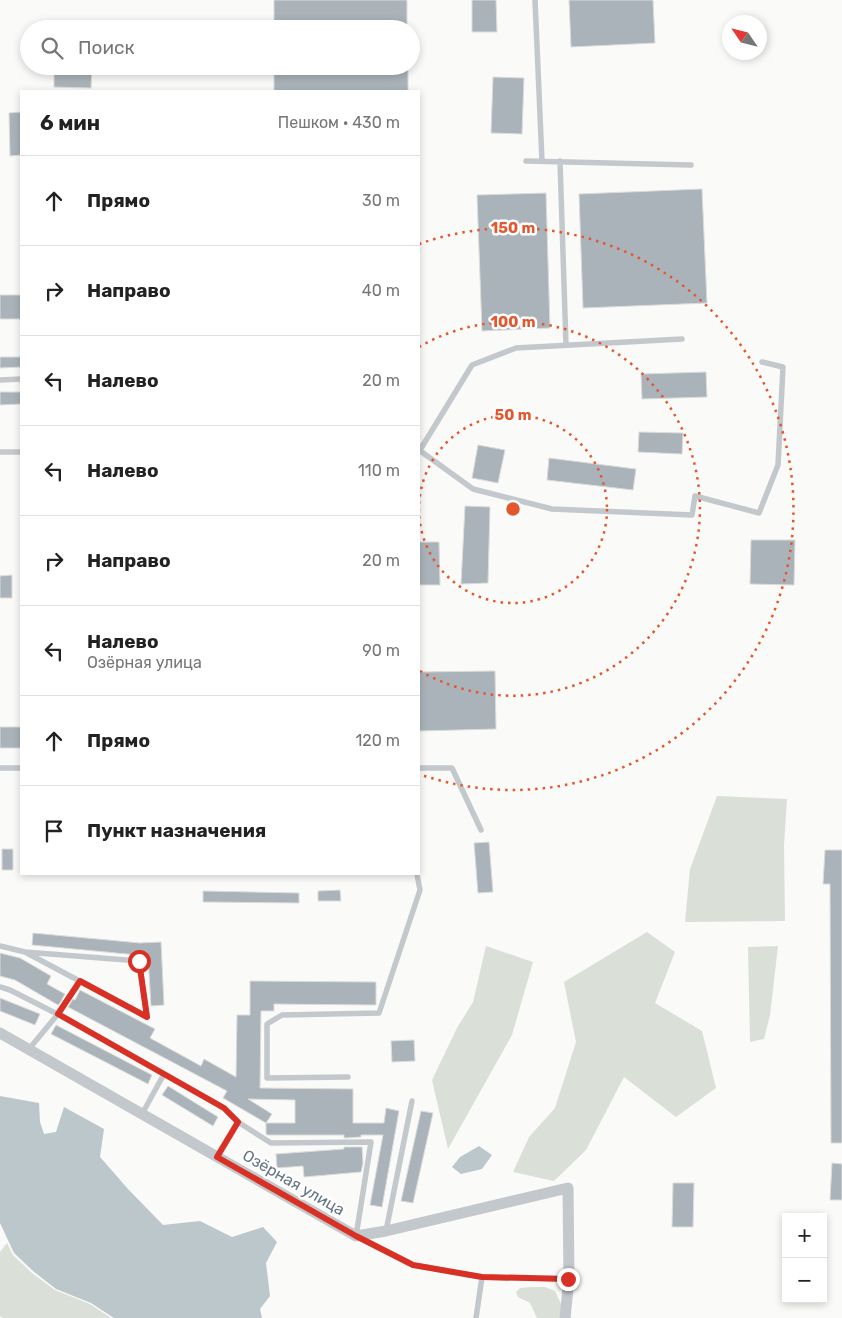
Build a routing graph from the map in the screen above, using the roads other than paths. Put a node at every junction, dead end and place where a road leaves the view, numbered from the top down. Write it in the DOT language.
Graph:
graph roads {
  1 [pos="535,0"];
  2 [pos="526,161"];
  3 [pos="542,161"];
  4 [pos="560,161"];
  5 [pos="691,165"];
  6 [pos="682,339"];
  7 [pos="566,345"];
  8 [pos="762,362"];
  9 [pos="0,380"];
  10 [pos="20,380"];
  11 [pos="420,448"];
  12 [pos="420,451"];
  13 [pos="0,452"];
  14 [pos="20,452"];
  15 [pos="0,768"];
  16 [pos="20,768"];
  17 [pos="420,768"];
  18 [pos="481,830"];
  19 [pos="417,875"];
  20 [pos="0,946"];
  21 [pos="25,952"];
  22 [pos="80,981"];
  23 [pos="0,988"];
  24 [pos="58,1014"];
  25 [pos="0,1033"];
  26 [pos="29,1049"];
  27 [pos="164,1074"];
  28 [pos="348,1076"];
  29 [pos="412,1100"];
  30 [pos="142,1114"];
  31 [pos="238,1122"];
  32 [pos="217,1157"];
  33 [pos="386,1231"];
  34 [pos="356,1236"];
  35 [pos="482,1277"];
  36 [pos="568,1279"];
  37 [pos="476,1318"];
  38 [pos="565,1318"];
  1 -- 3 [label="lane"];
  2 -- 3 [label="lane"];
  3 -- 4 [label="lane"];
  4 -- 5 [label="lane"];
  4 -- 7 [label="lane"];
  6 -- 7 [label="lane"];
  7 -- 11 [label="lane"];
  8 -- 12 [label="lane"];
  9 -- 10 [label="lane"];
  13 -- 14 [label="lane"];
  15 -- 16 [label="lane"];
  17 -- 18 [label="lane"];
  19 -- 28 [label="lane"];
  20 -- 21 [label="lane"];
  21 -- 22 [label="lane"];
  21 -- 22 [label="lane"];
  22 -- 24 [label="lane"];
  23 -- 24 [label="lane"];
  24 -- 26 [label="lane"];
  24 -- 27 [label="lane"];
  25 -- 26 [label="street, Озёрная улица"];
  26 -- 30 [label="street, Озёрная улица"];
  27 -- 30 [label="lane"];
  27 -- 31 [label="lane"];
  29 -- 33 [label="lane"];
  30 -- 32 [label="street, Озёрная улица"];
  31 -- 32 [label="lane"];
  31 -- 34 [label="lane"];
  32 -- 34 [label="street, Озёрная улица"];
  33 -- 34 [label="street, Озёрная улица"];
  33 -- 36 [label="street, Озёрная улица"];
  34 -- 35 [label="lane"];
  35 -- 36 [label="lane"];
  35 -- 37 [label="lane"];
  36 -- 38 [label="street"];
}
